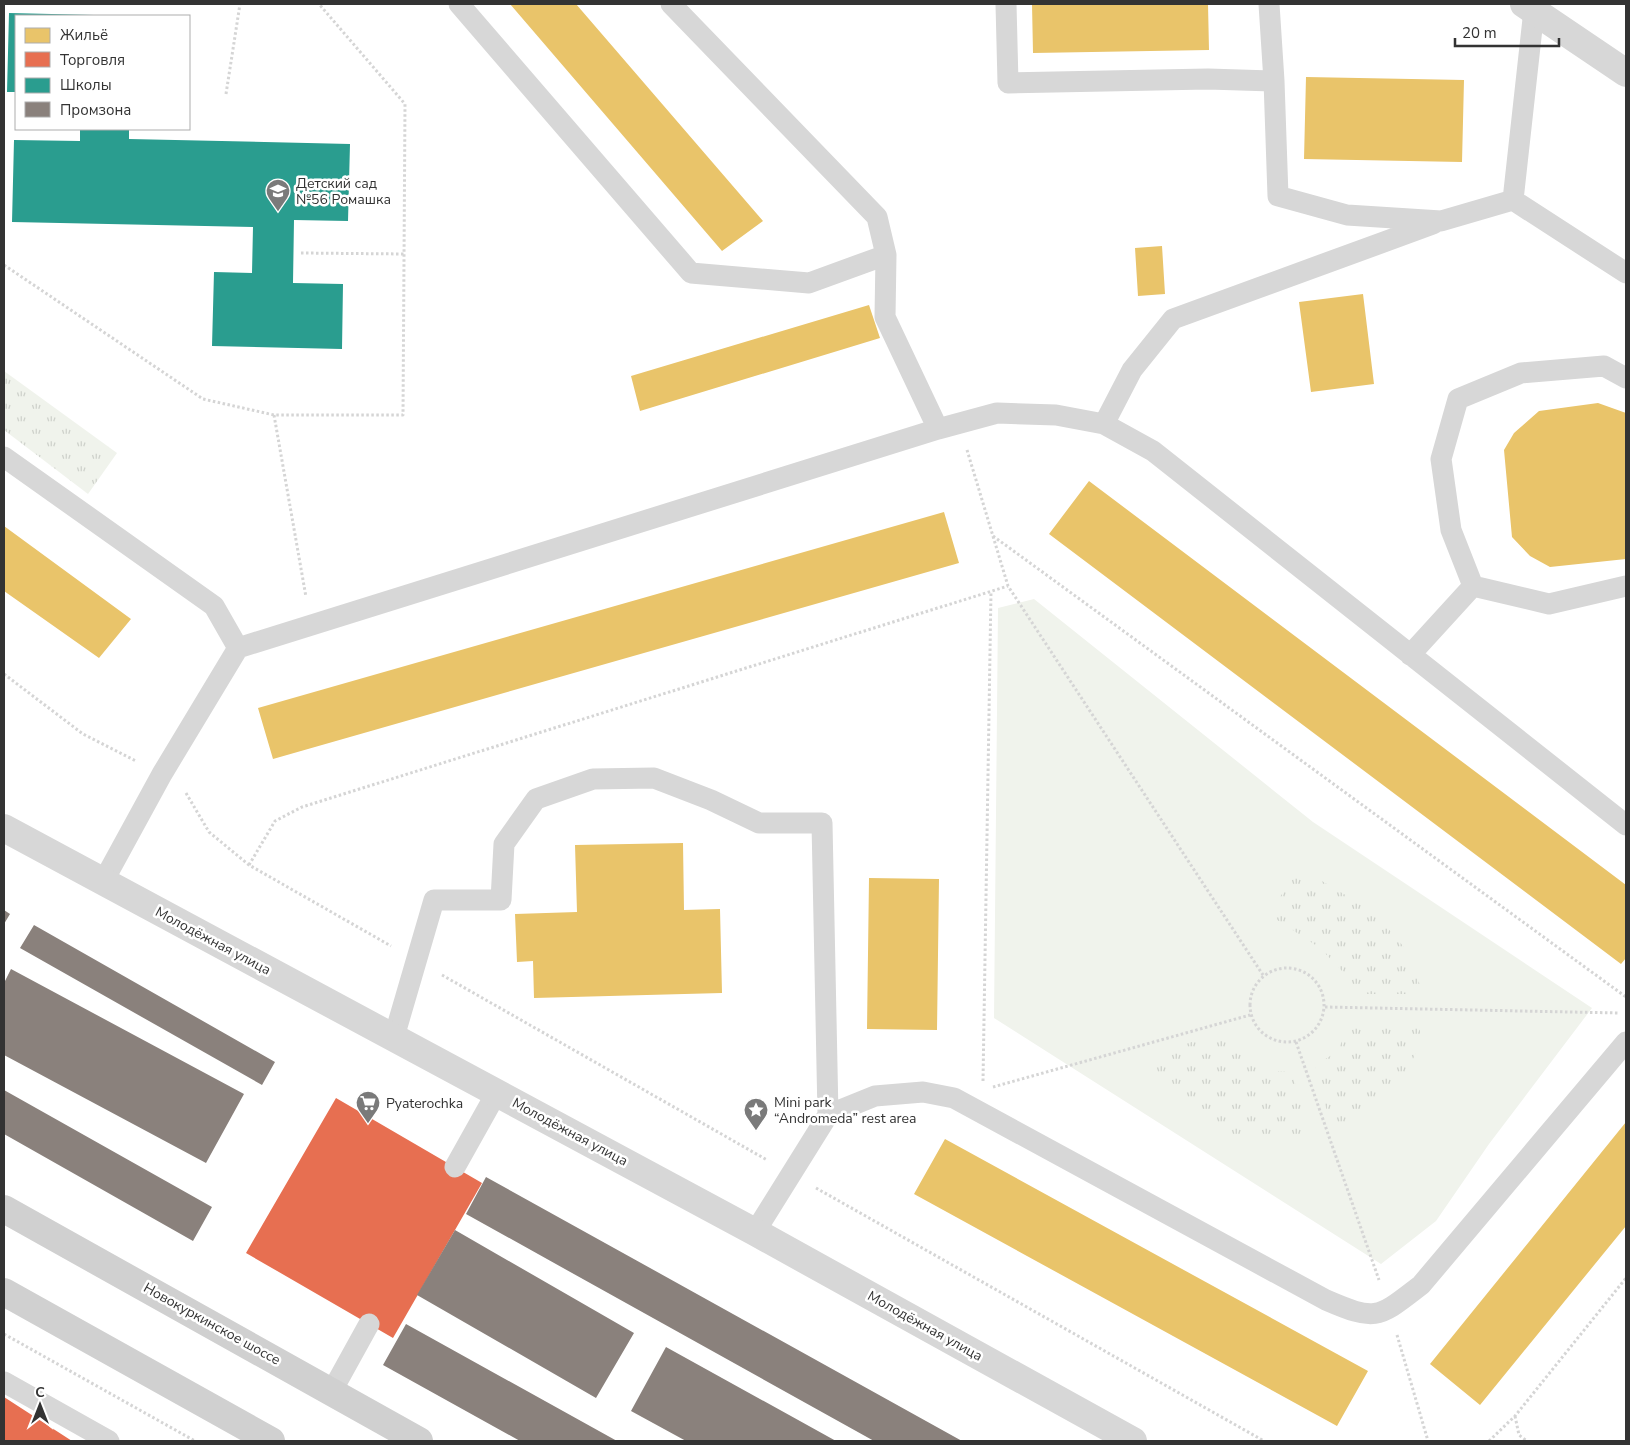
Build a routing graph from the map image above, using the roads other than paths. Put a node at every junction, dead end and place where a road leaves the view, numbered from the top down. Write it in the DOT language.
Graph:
graph roads {
  1 [pos="459,4"];
  2 [pos="671,4"];
  3 [pos="1006,4"];
  4 [pos="1269,4"];
  5 [pos="1529,7"];
  6 [pos="1626,73"];
  7 [pos="1274,81"];
  8 [pos="1512,200"];
  9 [pos="1441,221"];
  10 [pos="886,255"];
  11 [pos="1626,273"];
  12 [pos="1626,378"];
  13 [pos="1104,424"];
  14 [pos="938,429"];
  15 [pos="4,457"];
  16 [pos="1473,586"];
  17 [pos="1626,586"];
  18 [pos="238,648"];
  19 [pos="1410,655"];
  20 [pos="1626,826"];
  21 [pos="4,828"];
  22 [pos="103,882"];
  23 [pos="394,1037"];
  24 [pos="1626,1042"];
  25 [pos="497,1092"];
  26 [pos="828,1115"];
  27 [pos="456,1167"];
  28 [pos="4,1209"];
  29 [pos="755,1232"];
  30 [pos="4,1292"];
  31 [pos="370,1324"];
  32 [pos="4,1382"];
  33 [pos="332,1392"];
  34 [pos="110,1441"];
  35 [pos="271,1441"];
  36 [pos="419,1441"];
  37 [pos="1133,1441"];
  1 -- 10 [label="lane"];
  2 -- 10 [label="lane"];
  3 -- 7 [label="lane"];
  4 -- 7 [label="lane"];
  5 -- 6 [label="street"];
  5 -- 8 [label="lane"];
  7 -- 9 [label="lane"];
  8 -- 9 [label="lane"];
  8 -- 11 [label="lane"];
  9 -- 13 [label="lane"];
  10 -- 14 [label="lane"];
  12 -- 16 [label="lane"];
  13 -- 14 [label="lane"];
  13 -- 19 [label="lane"];
  14 -- 18 [label="lane"];
  15 -- 18 [label="lane"];
  16 -- 17 [label="lane"];
  16 -- 19 [label="lane"];
  18 -- 22 [label="lane"];
  19 -- 20 [label="lane"];
  21 -- 22 [label="street, Молодёжная улица"];
  22 -- 23 [label="street, Молодёжная улица"];
  23 -- 25 [label="street, Молодёжная улица"];
  23 -- 26 [label="lane"];
  24 -- 26 [label="lane"];
  25 -- 27 [label="lane"];
  25 -- 29 [label="street, Молодёжная улица"];
  26 -- 29 [label="lane"];
  28 -- 33 [label="main road, Новокуркинское шоссе"];
  29 -- 37 [label="street, Молодёжная улица"];
  30 -- 35 [label="main road"];
  31 -- 33 [label="lane"];
  32 -- 34 [label="lane"];
  33 -- 36 [label="main road, Новокуркинское шоссе"];
}
